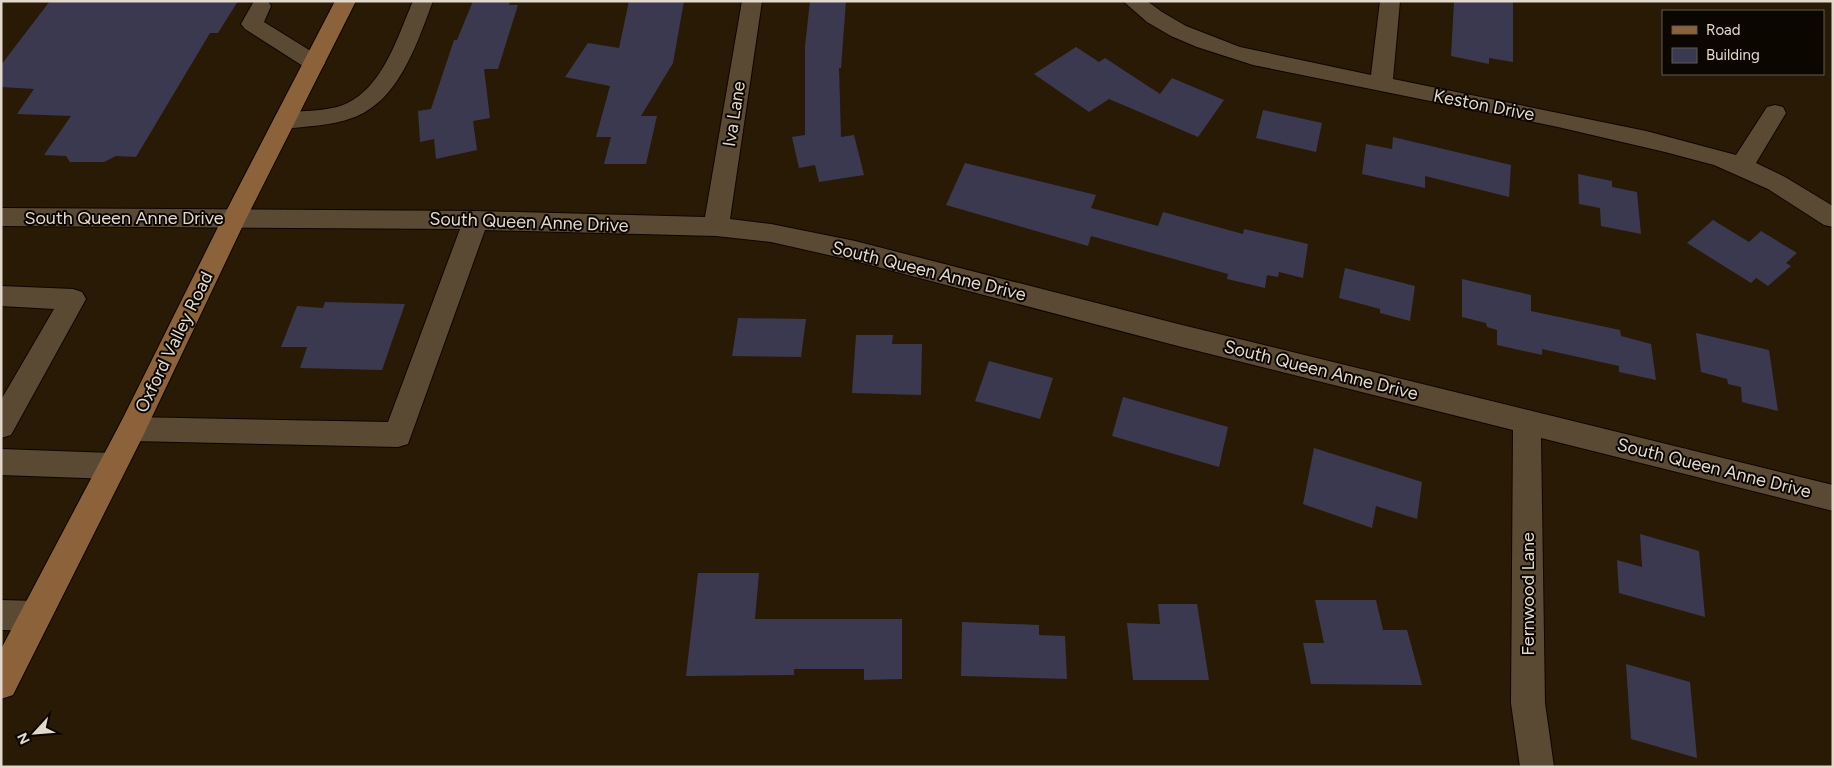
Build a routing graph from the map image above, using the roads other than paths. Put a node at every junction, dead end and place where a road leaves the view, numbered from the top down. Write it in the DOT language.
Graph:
graph roads {
  1 [pos="346,1"];
  2 [pos="423,1"];
  3 [pos="752,1"];
  4 [pos="1133,1"];
  5 [pos="1390,1"];
  6 [pos="257,15"];
  7 [pos="314,63"];
  8 [pos="1381,85"];
  9 [pos="1776,113"];
  10 [pos="284,120"];
  11 [pos="1741,167"];
  12 [pos="1,217"];
  13 [pos="1833,218"];
  14 [pos="234,219"];
  15 [pos="476,220"];
  16 [pos="716,228"];
  17 [pos="1,296"];
  18 [pos="1527,421"];
  19 [pos="1,426"];
  20 [pos="132,429"];
  21 [pos="1,462"];
  22 [pos="112,466"];
  23 [pos="1833,498"];
  24 [pos="1,614"];
  25 [pos="35,616"];
  26 [pos="1,683"];
  27 [pos="1537,767"];
  1 -- 7 [label="main road, Oxford Valley Road"];
  2 -- 10 [label="street"];
  3 -- 16 [label="street, Iva Lane"];
  4 -- 8 [label="street, Keston Drive"];
  5 -- 8 [label="street"];
  6 -- 7 [label="street"];
  7 -- 10 [label="main road, Oxford Valley Road"];
  8 -- 11 [label="street, Keston Drive"];
  9 -- 11 [label="street"];
  10 -- 14 [label="main road, Oxford Valley Road"];
  11 -- 13 [label="street, Keston Drive"];
  12 -- 14 [label="street, South Queen Anne Drive"];
  14 -- 15 [label="street, South Queen Anne Drive"];
  14 -- 20 [label="main road, Oxford Valley Road"];
  15 -- 16 [label="street, South Queen Anne Drive"];
  15 -- 20 [label="street"];
  16 -- 18 [label="street, South Queen Anne Drive"];
  17 -- 19 [label="street"];
  18 -- 23 [label="street, South Queen Anne Drive"];
  18 -- 27 [label="street, Fernwood Lane"];
  20 -- 22 [label="main road, Oxford Valley Road"];
  21 -- 22 [label="street"];
  22 -- 25 [label="main road, Oxford Valley Road"];
  24 -- 25 [label="street"];
  25 -- 26 [label="main road, Oxford Valley Road"];
}
